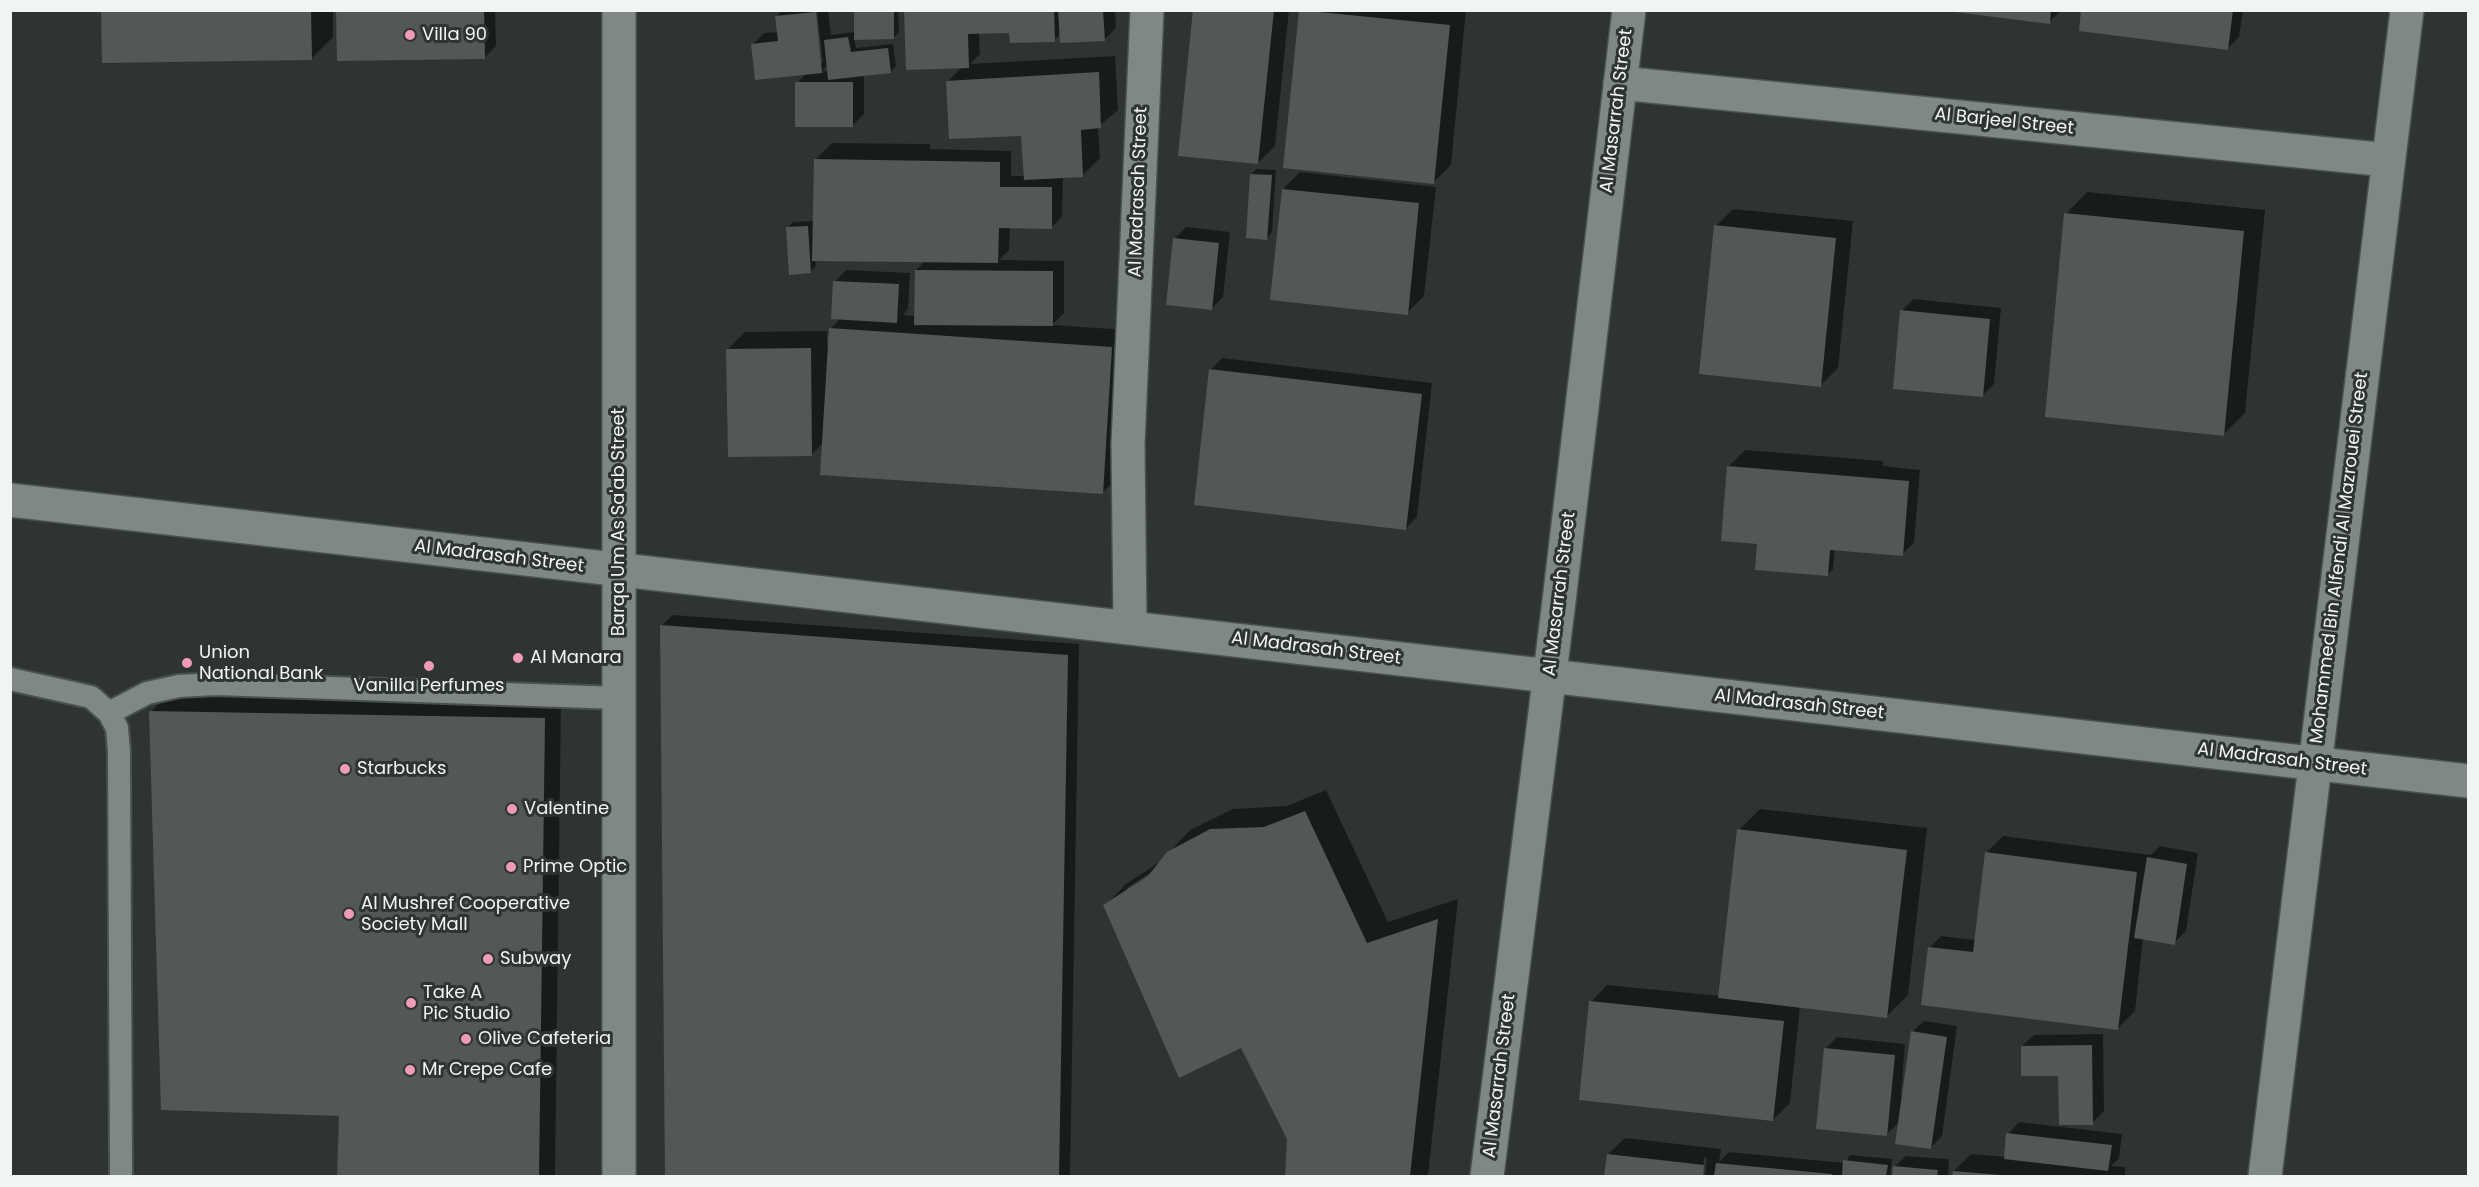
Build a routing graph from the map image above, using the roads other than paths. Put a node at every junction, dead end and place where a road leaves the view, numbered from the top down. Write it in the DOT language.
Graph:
graph roads {
  1 [pos="619,10"];
  2 [pos="1147,10"];
  3 [pos="1629,10"];
  4 [pos="2407,10"];
  5 [pos="1620,83"];
  6 [pos="2388,160"];
  7 [pos="10,500"];
  8 [pos="619,571"];
  9 [pos="1130,626"];
  10 [pos="1550,676"];
  11 [pos="10,680"];
  12 [pos="619,698"];
  13 [pos="109,713"];
  14 [pos="2315,764"];
  15 [pos="2469,781"];
  16 [pos="121,1176"];
  17 [pos="619,1176"];
  18 [pos="1487,1176"];
  19 [pos="2265,1176"];
  1 -- 8 [label="street, Barqa Um As Sa'ab Street"];
  2 -- 9 [label="street, Al Madrasah Street"];
  3 -- 5 [label="street, Al Masarrah Street"];
  4 -- 6 [label="street, Mohammed Bin Alfendi Al Mazrouei Street"];
  5 -- 6 [label="street, Al Barjeel Street"];
  5 -- 10 [label="street, Al Masarrah Street"];
  6 -- 14 [label="street, Mohammed Bin Alfendi Al Mazrouei Street"];
  7 -- 8 [label="street, Al Madrasah Street"];
  8 -- 9 [label="street, Al Madrasah Street"];
  8 -- 12 [label="street, Barqa Um As Sa'ab Street"];
  9 -- 10 [label="street, Al Madrasah Street"];
  10 -- 14 [label="street, Al Madrasah Street"];
  10 -- 18 [label="street, Al Masarrah Street"];
  11 -- 13 [label="lane"];
  12 -- 13 [label="lane"];
  12 -- 17 [label="street, Barqa Um As Sa'ab Street"];
  13 -- 16 [label="lane"];
  14 -- 15 [label="street, Al Madrasah Street"];
  14 -- 19 [label="street, Mohammed Bin Alfendi Al Mazrouei Street"];
}
